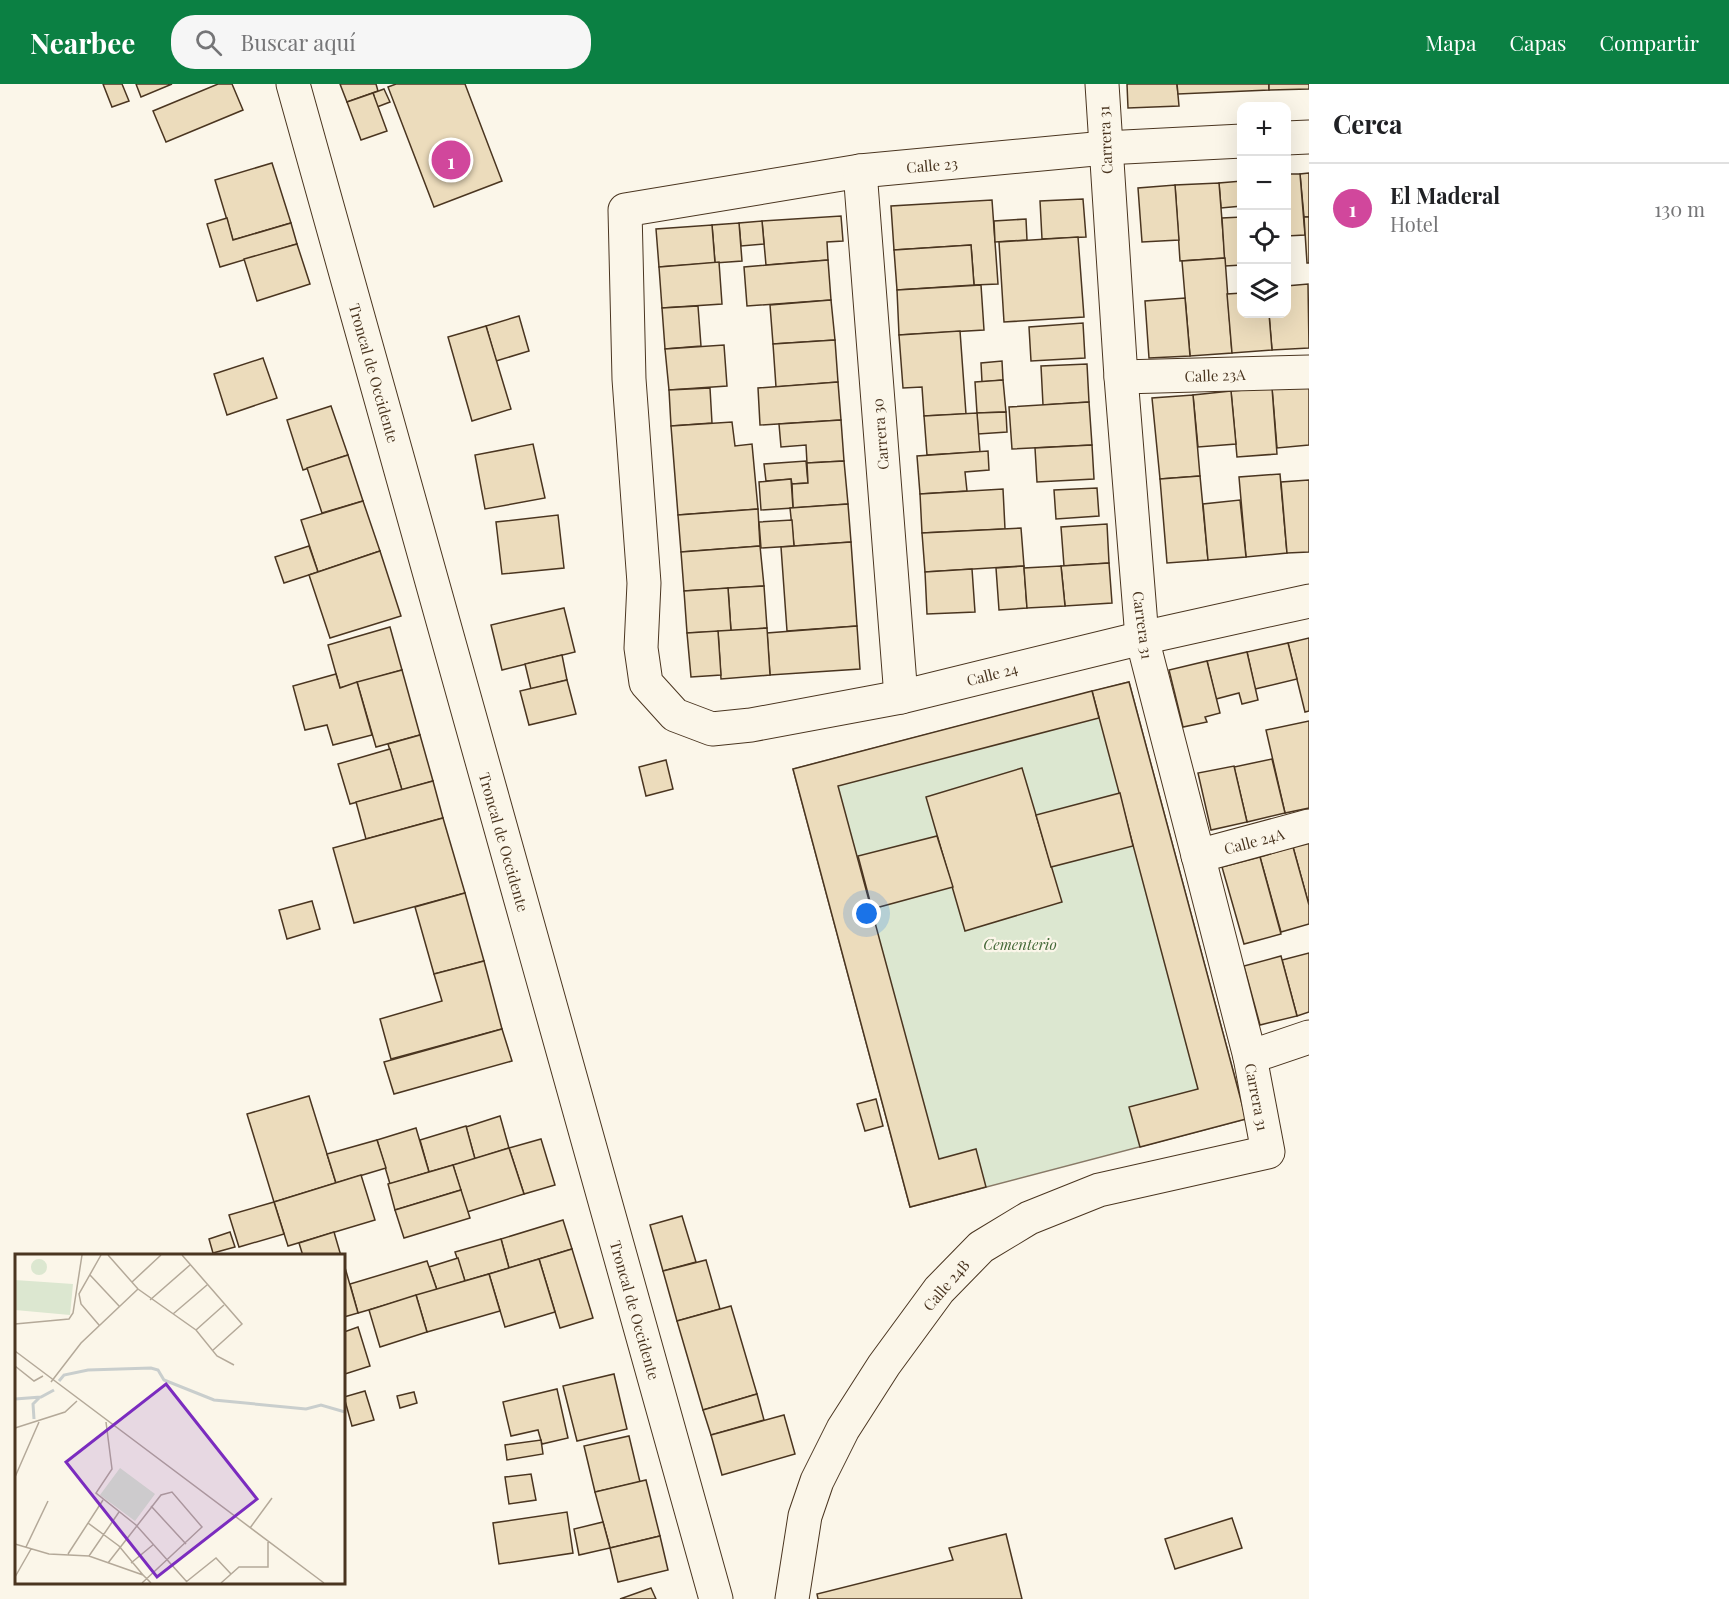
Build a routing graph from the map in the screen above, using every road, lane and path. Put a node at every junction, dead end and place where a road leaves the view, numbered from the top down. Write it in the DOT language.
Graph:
graph roads {
  1 [pos="293,84"];
  2 [pos="1102,84"];
  3 [pos="1309,137"];
  4 [pos="1291,138"];
  5 [pos="1237,141"];
  6 [pos="1106,148"];
  7 [pos="860,171"];
  8 [pos="1309,372"];
  9 [pos="1121,378"];
  10 [pos="1309,601"];
  11 [pos="1142,638"];
  12 [pos="901,697"];
  13 [pos="675,715"];
  14 [pos="1309,826"];
  15 [pos="1198,856"];
  16 [pos="1309,1037"];
  17 [pos="1250,1057"];
  18 [pos="1268,1152"];
  19 [pos="716,1599"];
  20 [pos="792,1599"];
  1 -- 19 [label="street, Troncal de Occidente"];
  2 -- 6 [label="street, Carrera 31"];
  3 -- 4 [label="street"];
  5 -- 6 [label="street, Calle 23"];
  6 -- 7 [label="street, Calle 23"];
  6 -- 9 [label="street, Carrera 31"];
  7 -- 12 [label="street, Carrera 30"];
  7 -- 13 [label="street, Calle 23"];
  8 -- 9 [label="street, Calle 23A"];
  9 -- 11 [label="street, Carrera 31"];
  10 -- 11 [label="street, Calle 24"];
  11 -- 12 [label="street, Calle 24"];
  11 -- 15 [label="street, Carrera 31"];
  12 -- 13 [label="street, Calle 24"];
  14 -- 15 [label="street, Calle 24A"];
  15 -- 17 [label="street, Carrera 31"];
  16 -- 17 [label="street"];
  17 -- 18 [label="street, Carrera 31"];
  18 -- 20 [label="street, Calle 24B"];
}
